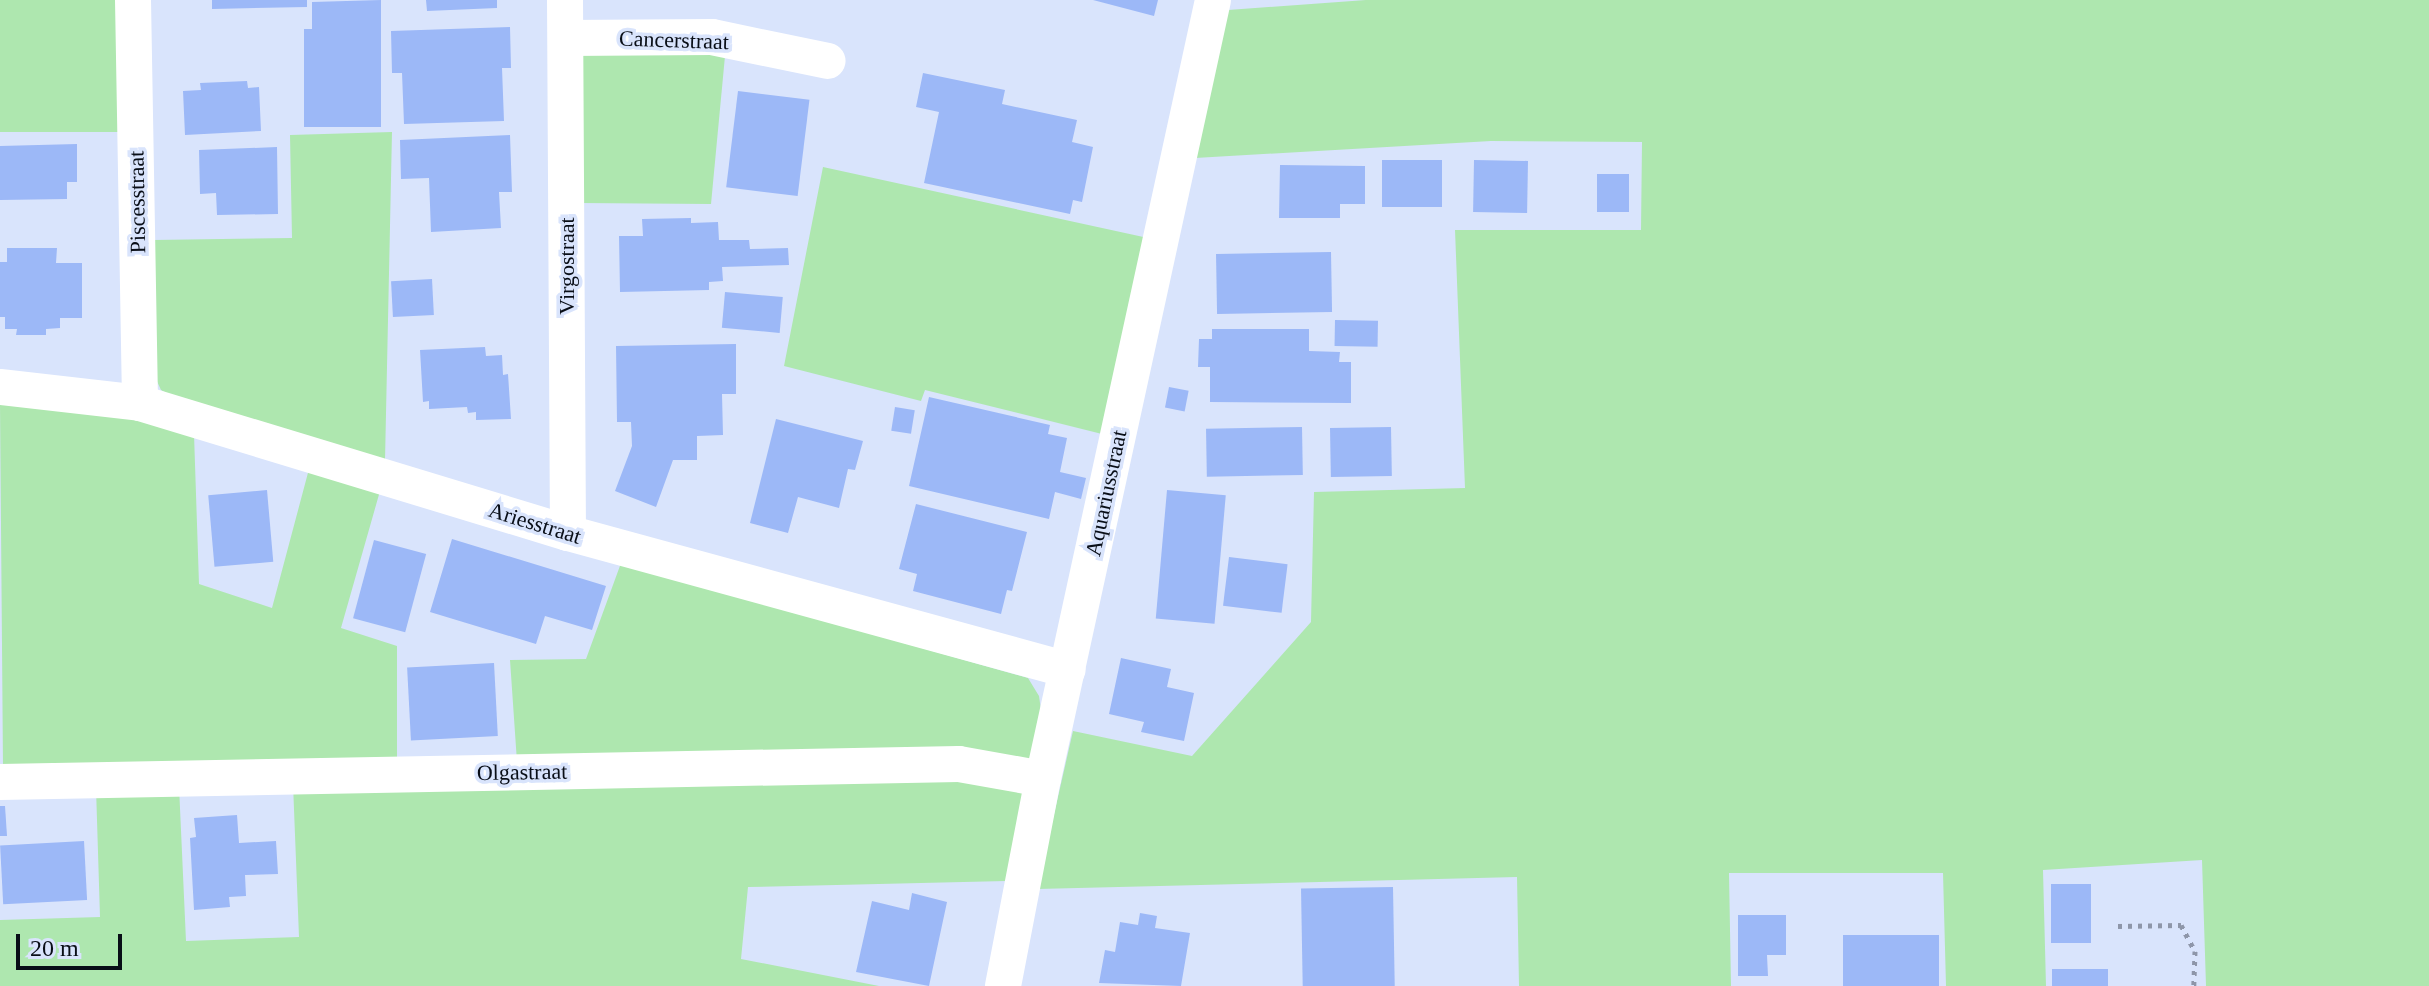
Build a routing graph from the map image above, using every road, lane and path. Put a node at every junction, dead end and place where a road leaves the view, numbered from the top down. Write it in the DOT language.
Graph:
graph roads {
  1 [pos="133,0"];
  2 [pos="565,0"];
  3 [pos="1213,0"];
  4 [pos="566,38"];
  5 [pos="828,61"];
  6 [pos="0,387"];
  7 [pos="140,403"];
  8 [pos="568,533"];
  9 [pos="1068,670"];
  10 [pos="1043,779"];
  11 [pos="0,782"];
  12 [pos="2118,926"];
  13 [pos="1003,986"];
  14 [pos="2194,986"];
  1 -- 7 [label="street, Piscesstraat"];
  2 -- 4 [label="street, Virgostraat"];
  3 -- 9 [label="street, Aquariusstraat"];
  4 -- 5 [label="street, Cancerstraat"];
  4 -- 8 [label="street, Virgostraat"];
  6 -- 7 [label="street, Ariesstraat"];
  7 -- 8 [label="street, Ariesstraat"];
  8 -- 9 [label="street, Ariesstraat"];
  9 -- 10 [label="street, Aquariusstraat"];
  10 -- 11 [label="street, Olgastraat"];
  10 -- 13 [label="street, Aquariusstraat"];
  12 -- 14 [label="path"];
}
